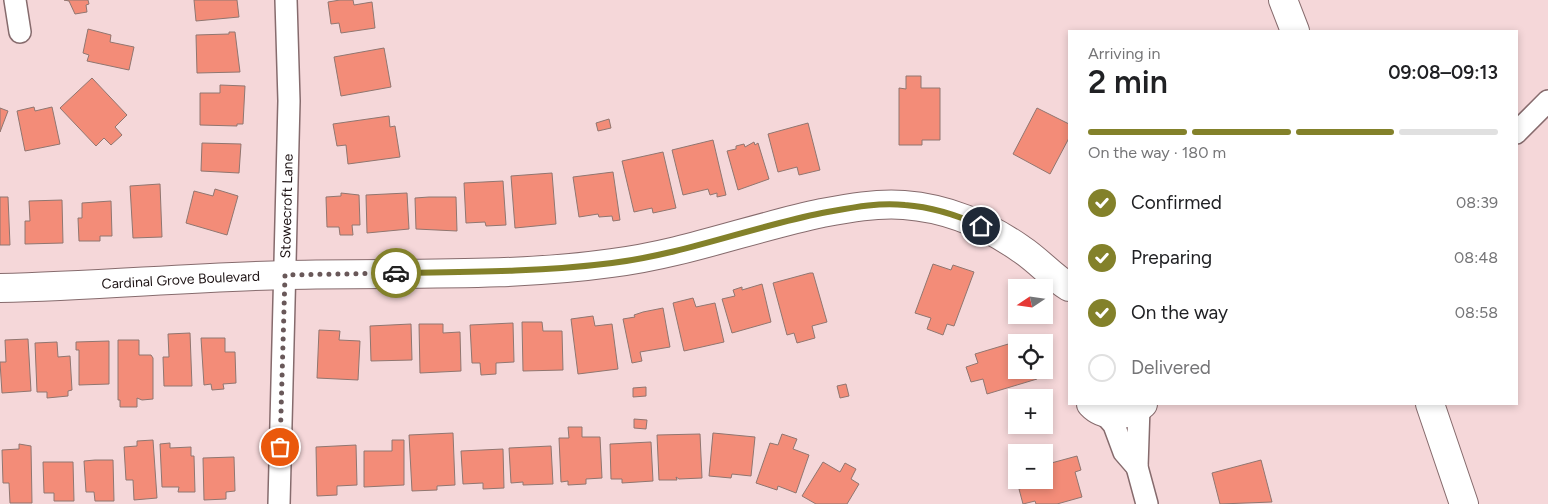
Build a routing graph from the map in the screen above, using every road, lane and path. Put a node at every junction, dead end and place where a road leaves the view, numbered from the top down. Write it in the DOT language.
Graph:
graph roads {
  1 [pos="15,0"];
  2 [pos="286,0"];
  3 [pos="1283,0"];
  4 [pos="1295,30"];
  5 [pos="20,32"];
  6 [pos="1548,102"];
  7 [pos="1518,131"];
  8 [pos="285,275"];
  9 [pos="1062,282"];
  10 [pos="0,288"];
  11 [pos="1068,301"];
  12 [pos="1141,405"];
  13 [pos="1430,405"];
  14 [pos="1097,408"];
  15 [pos="1137,467"];
  16 [pos="279,504"];
  17 [pos="1147,504"];
  18 [pos="1464,504"];
  1 -- 5 [label="street"];
  2 -- 8 [label="street, Stowecroft Lane"];
  3 -- 4 [label="street"];
  6 -- 7 [label="street"];
  8 -- 9 [label="street, Cardinal Grove Boulevard"];
  8 -- 10 [label="street, Cardinal Grove Boulevard"];
  8 -- 16 [label="street, Stowecroft Lane"];
  9 -- 11 [label="street, Cardinal Grove Boulevard"];
  12 -- 14 [label="street"];
  12 -- 15 [label="street"];
  13 -- 18 [label="street"];
  14 -- 15 [label="street"];
  15 -- 17 [label="street"];
}
